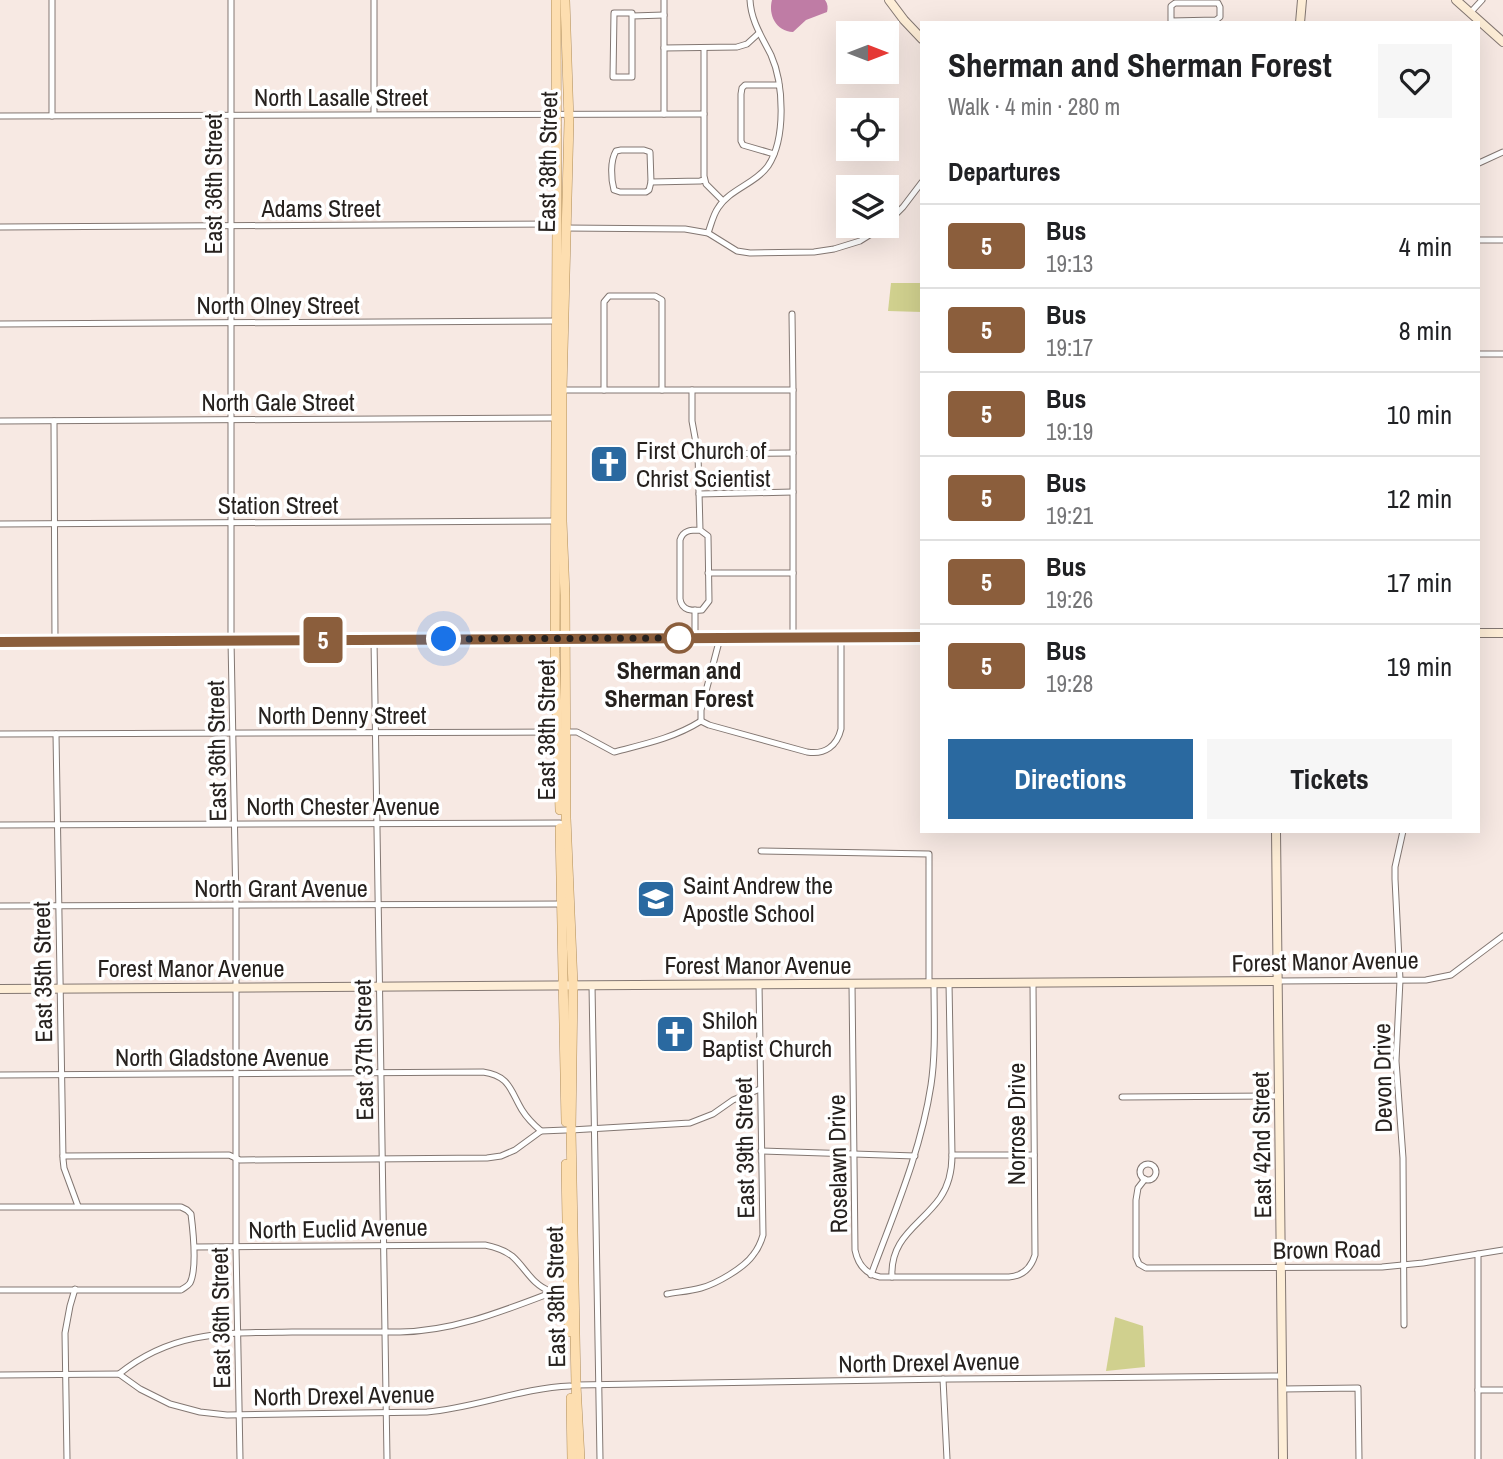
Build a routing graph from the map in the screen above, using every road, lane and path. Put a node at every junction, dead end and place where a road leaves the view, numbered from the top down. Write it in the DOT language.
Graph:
graph roads {
  1 [pos="52,0"];
  2 [pos="231,0"];
  3 [pos="374,0"];
  4 [pos="556,0"];
  5 [pos="565,0"];
  6 [pos="664,0"];
  7 [pos="750,0"];
  8 [pos="889,0"];
  9 [pos="1302,0"];
  10 [pos="1456,0"];
  11 [pos="1482,0"];
  12 [pos="1471,13"];
  13 [pos="664,15"];
  14 [pos="632,16"];
  15 [pos="1171,21"];
  16 [pos="1194,21"];
  17 [pos="1300,21"];
  18 [pos="1480,21"];
  19 [pos="1480,21"];
  20 [pos="759,33"];
  21 [pos="920,38"];
  22 [pos="1503,42"];
  23 [pos="664,48"];
  24 [pos="704,48"];
  25 [pos="779,85"];
  26 [pos="556,113"];
  27 [pos="569,113"];
  28 [pos="374,114"];
  29 [pos="664,114"];
  30 [pos="704,114"];
  31 [pos="231,115"];
  32 [pos="0,116"];
  33 [pos="52,116"];
  34 [pos="1503,152"];
  35 [pos="774,154"];
  36 [pos="1480,163"];
  37 [pos="704,180"];
  38 [pos="651,182"];
  39 [pos="920,185"];
  40 [pos="723,201"];
  41 [pos="899,211"];
  42 [pos="230,226"];
  43 [pos="561,226"];
  44 [pos="0,227"];
  45 [pos="708,233"];
  46 [pos="864,238"];
  47 [pos="1480,240"];
  48 [pos="1503,240"];
  49 [pos="792,314"];
  50 [pos="557,321"];
  51 [pos="231,323"];
  52 [pos="0,324"];
  53 [pos="1480,354"];
  54 [pos="1503,354"];
  55 [pos="562,390"];
  56 [pos="604,390"];
  57 [pos="662,390"];
  58 [pos="692,390"];
  59 [pos="793,390"];
  60 [pos="556,418"];
  61 [pos="231,420"];
  62 [pos="0,421"];
  63 [pos="54,421"];
  64 [pos="793,453"];
  65 [pos="698,454"];
  66 [pos="793,492"];
  67 [pos="699,494"];
  68 [pos="556,522"];
  69 [pos="231,523"];
  70 [pos="0,524"];
  71 [pos="54,524"];
  72 [pos="700,530"];
  73 [pos="708,573"];
  74 [pos="793,573"];
  75 [pos="695,610"];
  76 [pos="1480,633"];
  77 [pos="1503,633"];
  78 [pos="793,637"];
  79 [pos="841,637"];
  80 [pos="920,637"];
  81 [pos="695,638"];
  82 [pos="720,638"];
  83 [pos="560,639"];
  84 [pos="231,640"];
  85 [pos="373,640"];
  86 [pos="55,641"];
  87 [pos="0,642"];
  88 [pos="701,721"];
  89 [pos="561,732"];
  90 [pos="233,733"];
  91 [pos="376,733"];
  92 [pos="0,734"];
  93 [pos="56,734"];
  94 [pos="560,823"];
  95 [pos="235,824"];
  96 [pos="377,824"];
  97 [pos="0,825"];
  98 [pos="57,825"];
  99 [pos="1276,833"];
  100 [pos="1403,833"];
  101 [pos="761,851"];
  102 [pos="561,904"];
  103 [pos="379,905"];
  104 [pos="0,906"];
  105 [pos="58,906"];
  106 [pos="236,906"];
  107 [pos="1503,936"];
  108 [pos="1400,980"];
  109 [pos="1278,981"];
  110 [pos="931,983"];
  111 [pos="949,983"];
  112 [pos="1033,983"];
  113 [pos="759,984"];
  114 [pos="852,984"];
  115 [pos="568,985"];
  116 [pos="592,985"];
  117 [pos="380,987"];
  118 [pos="60,988"];
  119 [pos="237,988"];
  120 [pos="0,989"];
  121 [pos="382,1073"];
  122 [pos="235,1074"];
  123 [pos="0,1075"];
  124 [pos="61,1075"];
  125 [pos="760,1089"];
  126 [pos="1280,1096"];
  127 [pos="1122,1097"];
  128 [pos="594,1129"];
  129 [pos="569,1130"];
  130 [pos="541,1131"];
  131 [pos="761,1151"];
  132 [pos="854,1155"];
  133 [pos="1034,1155"];
  134 [pos="63,1156"];
  135 [pos="915,1156"];
  136 [pos="952,1156"];
  137 [pos="236,1158"];
  138 [pos="382,1159"];
  139 [pos="1145,1180"];
  140 [pos="78,1206"];
  141 [pos="0,1207"];
  142 [pos="383,1245"];
  143 [pos="195,1247"];
  144 [pos="236,1247"];
  145 [pos="1503,1250"];
  146 [pos="1478,1254"];
  147 [pos="1404,1265"];
  148 [pos="1282,1268"];
  149 [pos="871,1275"];
  150 [pos="892,1277"];
  151 [pos="75,1289"];
  152 [pos="0,1290"];
  153 [pos="553,1292"];
  154 [pos="568,1292"];
  155 [pos="667,1294"];
  156 [pos="1404,1325"];
  157 [pos="384,1332"];
  158 [pos="238,1333"];
  159 [pos="66,1374"];
  160 [pos="119,1374"];
  161 [pos="0,1375"];
  162 [pos="1283,1376"];
  163 [pos="943,1379"];
  164 [pos="598,1384"];
  165 [pos="573,1385"];
  166 [pos="1283,1389"];
  167 [pos="1478,1390"];
  168 [pos="1503,1390"];
  169 [pos="386,1413"];
  170 [pos="239,1414"];
  171 [pos="67,1459"];
  172 [pos="240,1459"];
  173 [pos="387,1459"];
  174 [pos="572,1459"];
  175 [pos="580,1459"];
  176 [pos="600,1459"];
  177 [pos="947,1459"];
  178 [pos="1283,1459"];
  179 [pos="1359,1459"];
  180 [pos="1478,1459"];
  1 -- 33 [label="street"];
  2 -- 31 [label="street, East 36th Street"];
  3 -- 28 [label="street"];
  4 -- 26 [label="main road, East 38th Street"];
  5 -- 27 [label="main road, East 38th Street"];
  6 -- 13 [label="street"];
  7 -- 20 [label="street"];
  8 -- 21 [label="street"];
  9 -- 17 [label="street"];
  10 -- 12 [label="street"];
  11 -- 12 [label="street"];
  12 -- 18 [label="street"];
  13 -- 14 [label="street"];
  13 -- 23 [label="street"];
  14 -- 14 [label="street"];
  15 -- 16 [label="street"];
  19 -- 22 [label="street"];
  20 -- 24 [label="street"];
  20 -- 25 [label="street"];
  23 -- 24 [label="street"];
  23 -- 29 [label="street"];
  24 -- 30 [label="street"];
  25 -- 35 [label="street"];
  25 -- 35 [label="street"];
  26 -- 27 [label="street, North Lasalle Street"];
  26 -- 28 [label="street, North Lasalle Street"];
  26 -- 43 [label="main road, East 38th Street"];
  27 -- 29 [label="street, North Lasalle Street"];
  27 -- 43 [label="main road, East 38th Street"];
  28 -- 31 [label="street, North Lasalle Street"];
  29 -- 30 [label="street, North Lasalle Street"];
  30 -- 37 [label="street"];
  31 -- 33 [label="street, North Lasalle Street"];
  31 -- 42 [label="street, East 36th Street"];
  32 -- 33 [label="street, North Lasalle Street"];
  34 -- 36 [label="street"];
  35 -- 40 [label="street"];
  37 -- 38 [label="street"];
  37 -- 40 [label="street"];
  38 -- 38 [label="street"];
  39 -- 41 [label="street"];
  40 -- 45 [label="street"];
  42 -- 43 [label="street, Adams Street"];
  42 -- 44 [label="street, Adams Street"];
  42 -- 51 [label="street, East 36th Street"];
  43 -- 45 [label="street, Adams Street"];
  43 -- 50 [label="main road, East 38th Street"];
  43 -- 55 [label="main road, East 38th Street"];
  45 -- 46 [label="street"];
  47 -- 48 [label="street"];
  49 -- 59 [label="street"];
  50 -- 51 [label="street, North Olney Street"];
  50 -- 60 [label="main road, East 38th Street"];
  51 -- 52 [label="street, North Olney Street"];
  51 -- 61 [label="street, East 36th Street"];
  53 -- 54 [label="street"];
  55 -- 56 [label="street"];
  55 -- 83 [label="main road, East 38th Street"];
  56 -- 57 [label="street"];
  56 -- 57 [label="street"];
  57 -- 58 [label="street"];
  58 -- 59 [label="street"];
  58 -- 65 [label="street"];
  59 -- 64 [label="street"];
  60 -- 61 [label="street, North Gale Street"];
  60 -- 68 [label="main road, East 38th Street"];
  61 -- 63 [label="street, North Gale Street"];
  61 -- 69 [label="street, East 36th Street"];
  62 -- 63 [label="street, North Gale Street"];
  63 -- 71 [label="street"];
  64 -- 65 [label="street"];
  64 -- 66 [label="street"];
  65 -- 67 [label="street"];
  66 -- 67 [label="street"];
  66 -- 74 [label="street"];
  67 -- 72 [label="street"];
  68 -- 69 [label="street, Station Street"];
  68 -- 83 [label="main road, East 38th Street"];
  69 -- 71 [label="street, Station Street"];
  69 -- 84 [label="street, East 36th Street"];
  70 -- 71 [label="street, Station Street"];
  71 -- 86 [label="street"];
  72 -- 73 [label="street"];
  72 -- 75 [label="street"];
  73 -- 74 [label="street"];
  73 -- 75 [label="street"];
  74 -- 78 [label="street"];
  75 -- 81 [label="street"];
  76 -- 77 [label="street"];
  78 -- 79 [label="street"];
  78 -- 82 [label="street"];
  79 -- 80 [label="street"];
  79 -- 88 [label="street"];
  81 -- 82 [label="street"];
  81 -- 83 [label="street"];
  82 -- 88 [label="street"];
  83 -- 85 [label="street"];
  83 -- 89 [label="main road, East 38th Street"];
  84 -- 85 [label="street"];
  84 -- 86 [label="street"];
  84 -- 90 [label="street, East 36th Street"];
  85 -- 91 [label="street, East 37th Street"];
  86 -- 87 [label="street"];
  88 -- 89 [label="street, North Denny Street"];
  89 -- 91 [label="street, North Denny Street"];
  89 -- 94 [label="main road, East 38th Street"];
  89 -- 115 [label="main road, East 38th Street"];
  90 -- 91 [label="street, North Denny Street"];
  90 -- 93 [label="street, North Denny Street"];
  90 -- 95 [label="street, East 36th Street"];
  91 -- 96 [label="street, East 37th Street"];
  92 -- 93 [label="street, North Denny Street"];
  93 -- 98 [label="street, East 35th Street"];
  94 -- 96 [label="street, North Chester Avenue"];
  94 -- 102 [label="main road, East 38th Street"];
  95 -- 96 [label="street, North Chester Avenue"];
  95 -- 98 [label="street, North Chester Avenue"];
  95 -- 106 [label="street, East 36th Street"];
  96 -- 103 [label="street, East 37th Street"];
  97 -- 98 [label="street, North Chester Avenue"];
  98 -- 105 [label="street, East 35th Street"];
  99 -- 109 [label="street, East 42nd Street"];
  100 -- 108 [label="street, Devon Drive"];
  101 -- 110 [label="street"];
  102 -- 103 [label="street, North Grant Avenue"];
  102 -- 115 [label="main road, East 38th Street"];
  103 -- 106 [label="street, North Grant Avenue"];
  103 -- 117 [label="street, East 37th Street"];
  104 -- 105 [label="street, North Grant Avenue"];
  105 -- 106 [label="street, North Grant Avenue"];
  105 -- 118 [label="street, East 35th Street"];
  106 -- 119 [label="street, East 36th Street"];
  107 -- 108 [label="street, Forest Manor Avenue"];
  108 -- 109 [label="street, Forest Manor Avenue"];
  108 -- 147 [label="street, Devon Drive"];
  109 -- 112 [label="street, Forest Manor Avenue"];
  109 -- 126 [label="street, East 42nd Street"];
  110 -- 111 [label="street, Forest Manor Avenue"];
  110 -- 114 [label="street, Forest Manor Avenue"];
  110 -- 135 [label="street"];
  111 -- 112 [label="street, Forest Manor Avenue"];
  111 -- 136 [label="street"];
  112 -- 133 [label="street, Norrose Drive"];
  113 -- 114 [label="street, Forest Manor Avenue"];
  113 -- 116 [label="street, Forest Manor Avenue"];
  113 -- 125 [label="street, East 39th Street"];
  114 -- 132 [label="street, Roselawn Drive"];
  115 -- 116 [label="street, Forest Manor Avenue"];
  115 -- 117 [label="street, Forest Manor Avenue"];
  115 -- 129 [label="main road, East 38th Street"];
  116 -- 128 [label="street"];
  117 -- 119 [label="street, Forest Manor Avenue"];
  117 -- 121 [label="street, East 37th Street"];
  118 -- 119 [label="street, Forest Manor Avenue"];
  118 -- 120 [label="street, Forest Manor Avenue"];
  118 -- 124 [label="street, East 35th Street"];
  119 -- 122 [label="street, East 36th Street"];
  121 -- 122 [label="street, North Gladstone Avenue"];
  121 -- 130 [label="street, North Gladstone Avenue"];
  121 -- 138 [label="street, East 37th Street"];
  122 -- 124 [label="street, North Gladstone Avenue"];
  122 -- 137 [label="street, East 36th Street"];
  123 -- 124 [label="street, North Gladstone Avenue"];
  124 -- 134 [label="street, East 35th Street"];
  125 -- 128 [label="street"];
  125 -- 131 [label="street, East 39th Street"];
  126 -- 127 [label="street"];
  126 -- 148 [label="street, East 42nd Street"];
  128 -- 129 [label="street"];
  128 -- 164 [label="street"];
  129 -- 130 [label="street"];
  129 -- 154 [label="main road, East 38th Street"];
  129 -- 165 [label="main road, East 38th Street"];
  130 -- 138 [label="street"];
  131 -- 132 [label="street"];
  131 -- 155 [label="street, East 39th Street"];
  132 -- 135 [label="street"];
  132 -- 149 [label="street, Roselawn Drive"];
  133 -- 136 [label="street"];
  133 -- 150 [label="street, Norrose Drive"];
  134 -- 137 [label="street"];
  134 -- 140 [label="street, East 35th Street"];
  135 -- 149 [label="street"];
  136 -- 150 [label="street"];
  137 -- 138 [label="street"];
  137 -- 144 [label="street, East 36th Street"];
  138 -- 142 [label="street, East 37th Street"];
  139 -- 148 [label="street, Brown Road"];
  140 -- 141 [label="street"];
  140 -- 143 [label="street"];
  142 -- 144 [label="street, North Euclid Avenue"];
  142 -- 153 [label="street, North Euclid Avenue"];
  142 -- 157 [label="street, East 37th Street"];
  143 -- 144 [label="street, North Euclid Avenue"];
  143 -- 151 [label="street"];
  144 -- 158 [label="street, East 36th Street"];
  145 -- 146 [label="street, Brown Road"];
  146 -- 147 [label="street, Brown Road"];
  146 -- 167 [label="street"];
  147 -- 148 [label="street, Brown Road"];
  147 -- 156 [label="street, Devon Drive"];
  148 -- 162 [label="street, East 42nd Street"];
  149 -- 150 [label="street"];
  151 -- 152 [label="street"];
  151 -- 159 [label="street"];
  153 -- 154 [label="street"];
  153 -- 157 [label="street"];
  154 -- 165 [label="main road, East 38th Street"];
  157 -- 158 [label="street"];
  157 -- 169 [label="street, East 37th Street"];
  158 -- 160 [label="street"];
  158 -- 170 [label="street, East 36th Street"];
  159 -- 160 [label="street"];
  159 -- 161 [label="street"];
  159 -- 171 [label="street"];
  160 -- 170 [label="street, North Drexel Avenue"];
  162 -- 163 [label="street, North Drexel Avenue"];
  162 -- 166 [label="street, East 42nd Street"];
  163 -- 164 [label="street, North Drexel Avenue"];
  163 -- 177 [label="street"];
  164 -- 165 [label="street, North Drexel Avenue"];
  164 -- 176 [label="street"];
  165 -- 169 [label="street, North Drexel Avenue"];
  165 -- 174 [label="main road, East 38th Street"];
  165 -- 175 [label="main road, East 38th Street"];
  166 -- 178 [label="street, East 42nd Street"];
  166 -- 179 [label="street"];
  167 -- 168 [label="street"];
  167 -- 180 [label="street"];
  169 -- 170 [label="street, North Drexel Avenue"];
  169 -- 173 [label="street, East 37th Street"];
  170 -- 172 [label="street, East 36th Street"];
}
